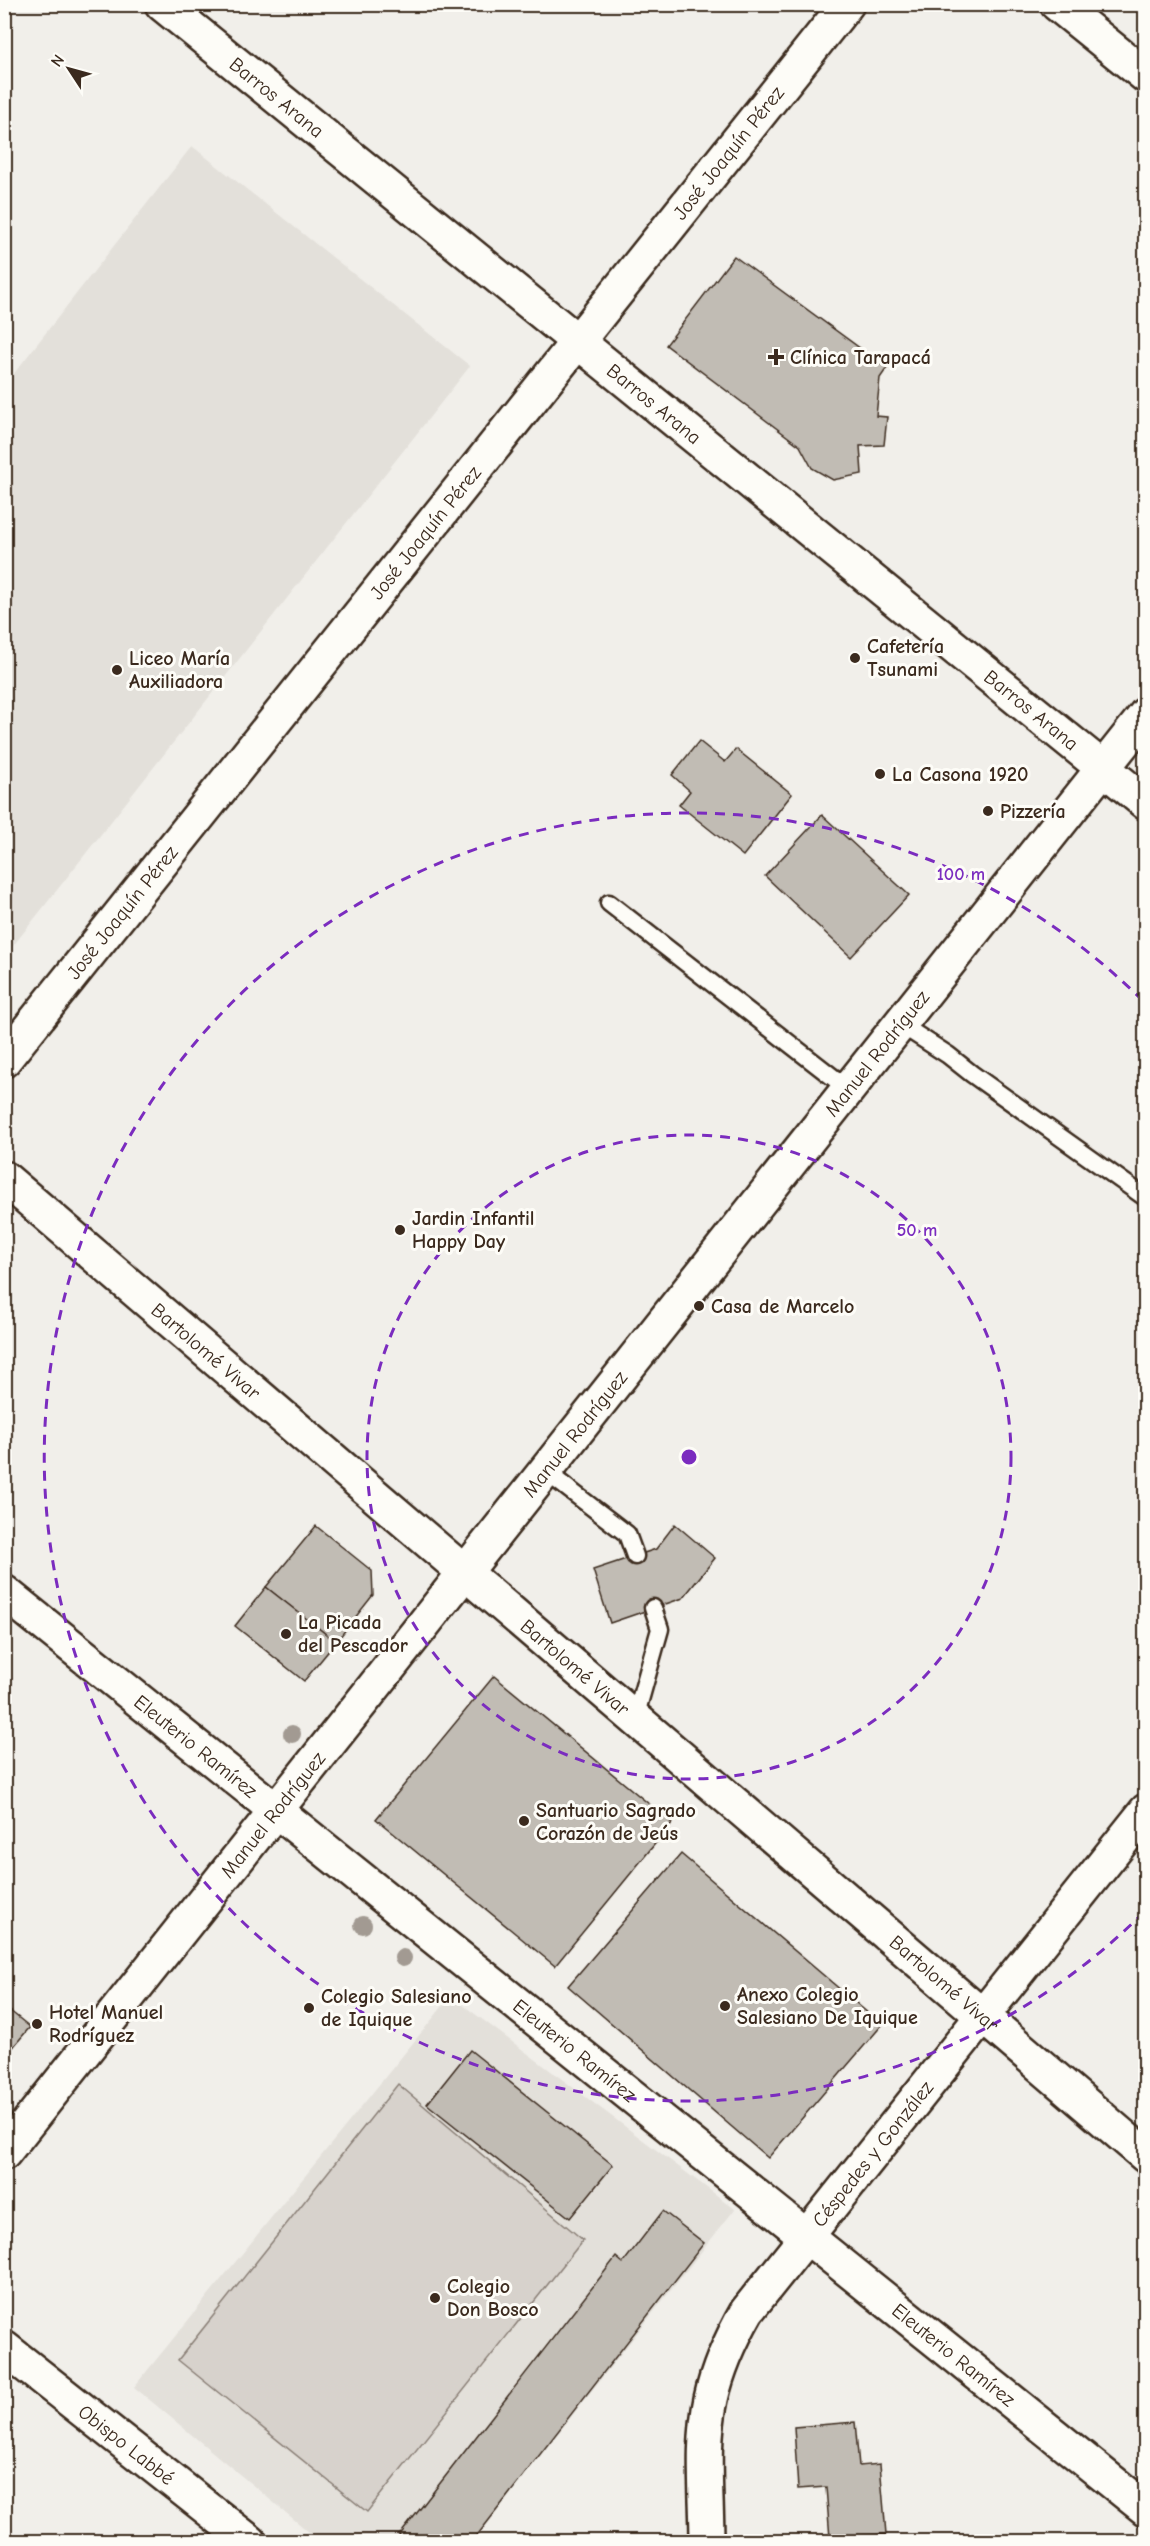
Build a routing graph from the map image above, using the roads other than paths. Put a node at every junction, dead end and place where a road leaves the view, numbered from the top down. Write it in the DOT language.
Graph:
graph roads {
  1 [pos="162,4"];
  2 [pos="847,4"];
  3 [pos="1057,4"];
  4 [pos="1146,76"];
  5 [pos="578,342"];
  6 [pos="1146,714"];
  7 [pos="1102,768"];
  8 [pos="1146,803"];
  9 [pos="609,903"];
  10 [pos="900,1024"];
  11 [pos="4,1060"];
  12 [pos="848,1089"];
  13 [pos="4,1178"];
  14 [pos="1146,1198"];
  15 [pos="545,1471"];
  16 [pos="635,1556"];
  17 [pos="465,1572"];
  18 [pos="4,1592"];
  19 [pos="653,1608"];
  20 [pos="635,1718"];
  21 [pos="276,1811"];
  22 [pos="1146,1811"];
  23 [pos="982,2016"];
  24 [pos="4,2153"];
  25 [pos="1146,2156"];
  26 [pos="805,2236"];
  27 [pos="4,2348"];
  28 [pos="1146,2509"];
  29 [pos="250,2541"];
  30 [pos="707,2541"];
  1 -- 5 [label="street, Barros Arana"];
  2 -- 5 [label="street, José Joaquín Pérez"];
  3 -- 4 [label="street"];
  5 -- 7 [label="street, Barros Arana"];
  5 -- 11 [label="street, José Joaquín Pérez"];
  6 -- 7 [label="street, Manuel Rodríguez"];
  7 -- 8 [label="street, Barros Arana"];
  7 -- 10 [label="street, Manuel Rodríguez"];
  9 -- 12 [label="lane"];
  10 -- 12 [label="street, Manuel Rodríguez"];
  10 -- 14 [label="lane"];
  12 -- 15 [label="street, Manuel Rodríguez"];
  13 -- 17 [label="street, Bartolomé Vivar"];
  15 -- 16 [label="lane"];
  15 -- 17 [label="street, Manuel Rodríguez"];
  17 -- 20 [label="street, Bartolomé Vivar"];
  17 -- 21 [label="street, Manuel Rodríguez"];
  18 -- 21 [label="street, Eleuterio Ramírez"];
  19 -- 20 [label="lane"];
  20 -- 23 [label="street, Bartolomé Vivar"];
  21 -- 24 [label="street, Manuel Rodríguez"];
  21 -- 26 [label="street, Eleuterio Ramírez"];
  22 -- 23 [label="street, Céspedes y González"];
  23 -- 25 [label="street, Bartolomé Vivar"];
  23 -- 26 [label="street, Céspedes y González"];
  26 -- 28 [label="street, Eleuterio Ramírez"];
  26 -- 30 [label="street, Céspedes y González"];
  27 -- 29 [label="street, Obispo Labbé"];
}
